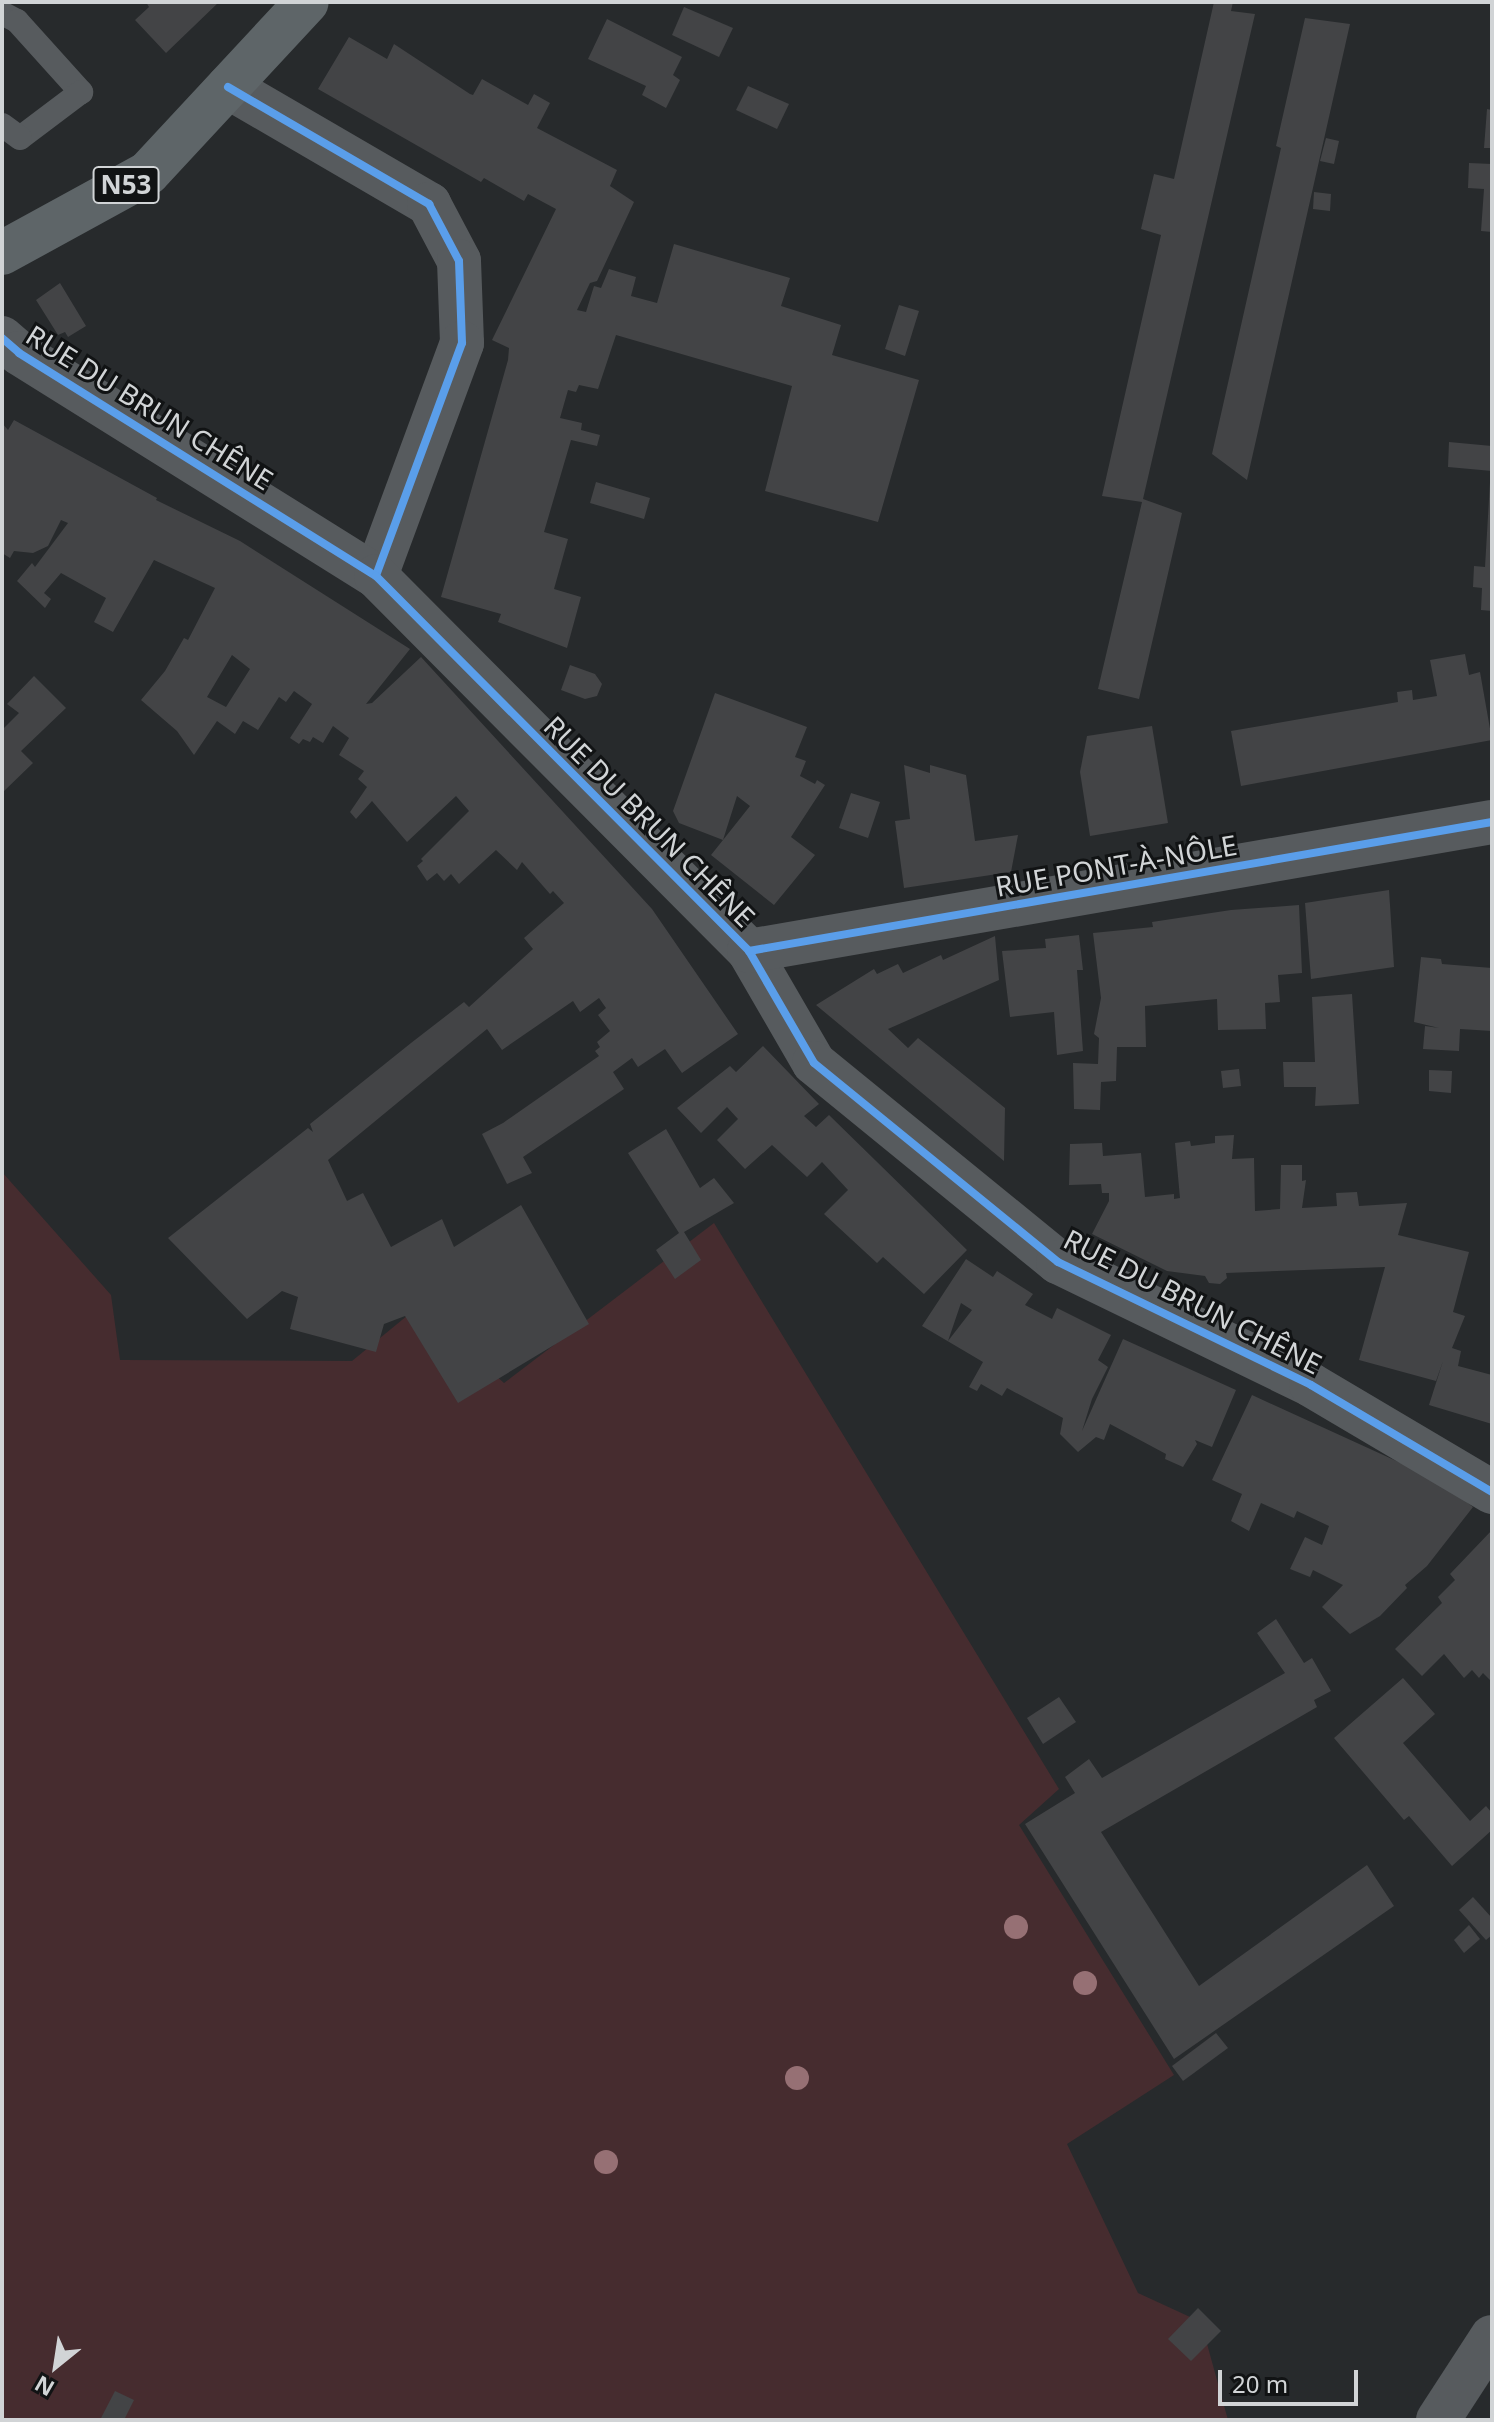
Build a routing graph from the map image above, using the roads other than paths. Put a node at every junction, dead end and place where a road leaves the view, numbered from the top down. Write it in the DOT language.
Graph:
graph roads {
  1 [pos="307,2"];
  2 [pos="2,13"];
  3 [pos="228,87"];
  4 [pos="2,125"];
  5 [pos="2,253"];
  6 [pos="2,338"];
  7 [pos="376,576"];
  8 [pos="1492,822"];
  9 [pos="749,951"];
  10 [pos="1492,1492"];
  11 [pos="1492,2337"];
  12 [pos="1438,2420"];
  1 -- 3 [label="main road, N53"];
  2 -- 4 [label="lane"];
  3 -- 5 [label="main road, N53"];
  3 -- 7 [label="street"];
  6 -- 7 [label="street, RUE DU BRUN CHÊNE"];
  7 -- 9 [label="street, RUE DU BRUN CHÊNE"];
  8 -- 9 [label="street, RUE PONT-À-NÔLE"];
  9 -- 10 [label="street, RUE DU BRUN CHÊNE"];
  11 -- 12 [label="street"];
}
